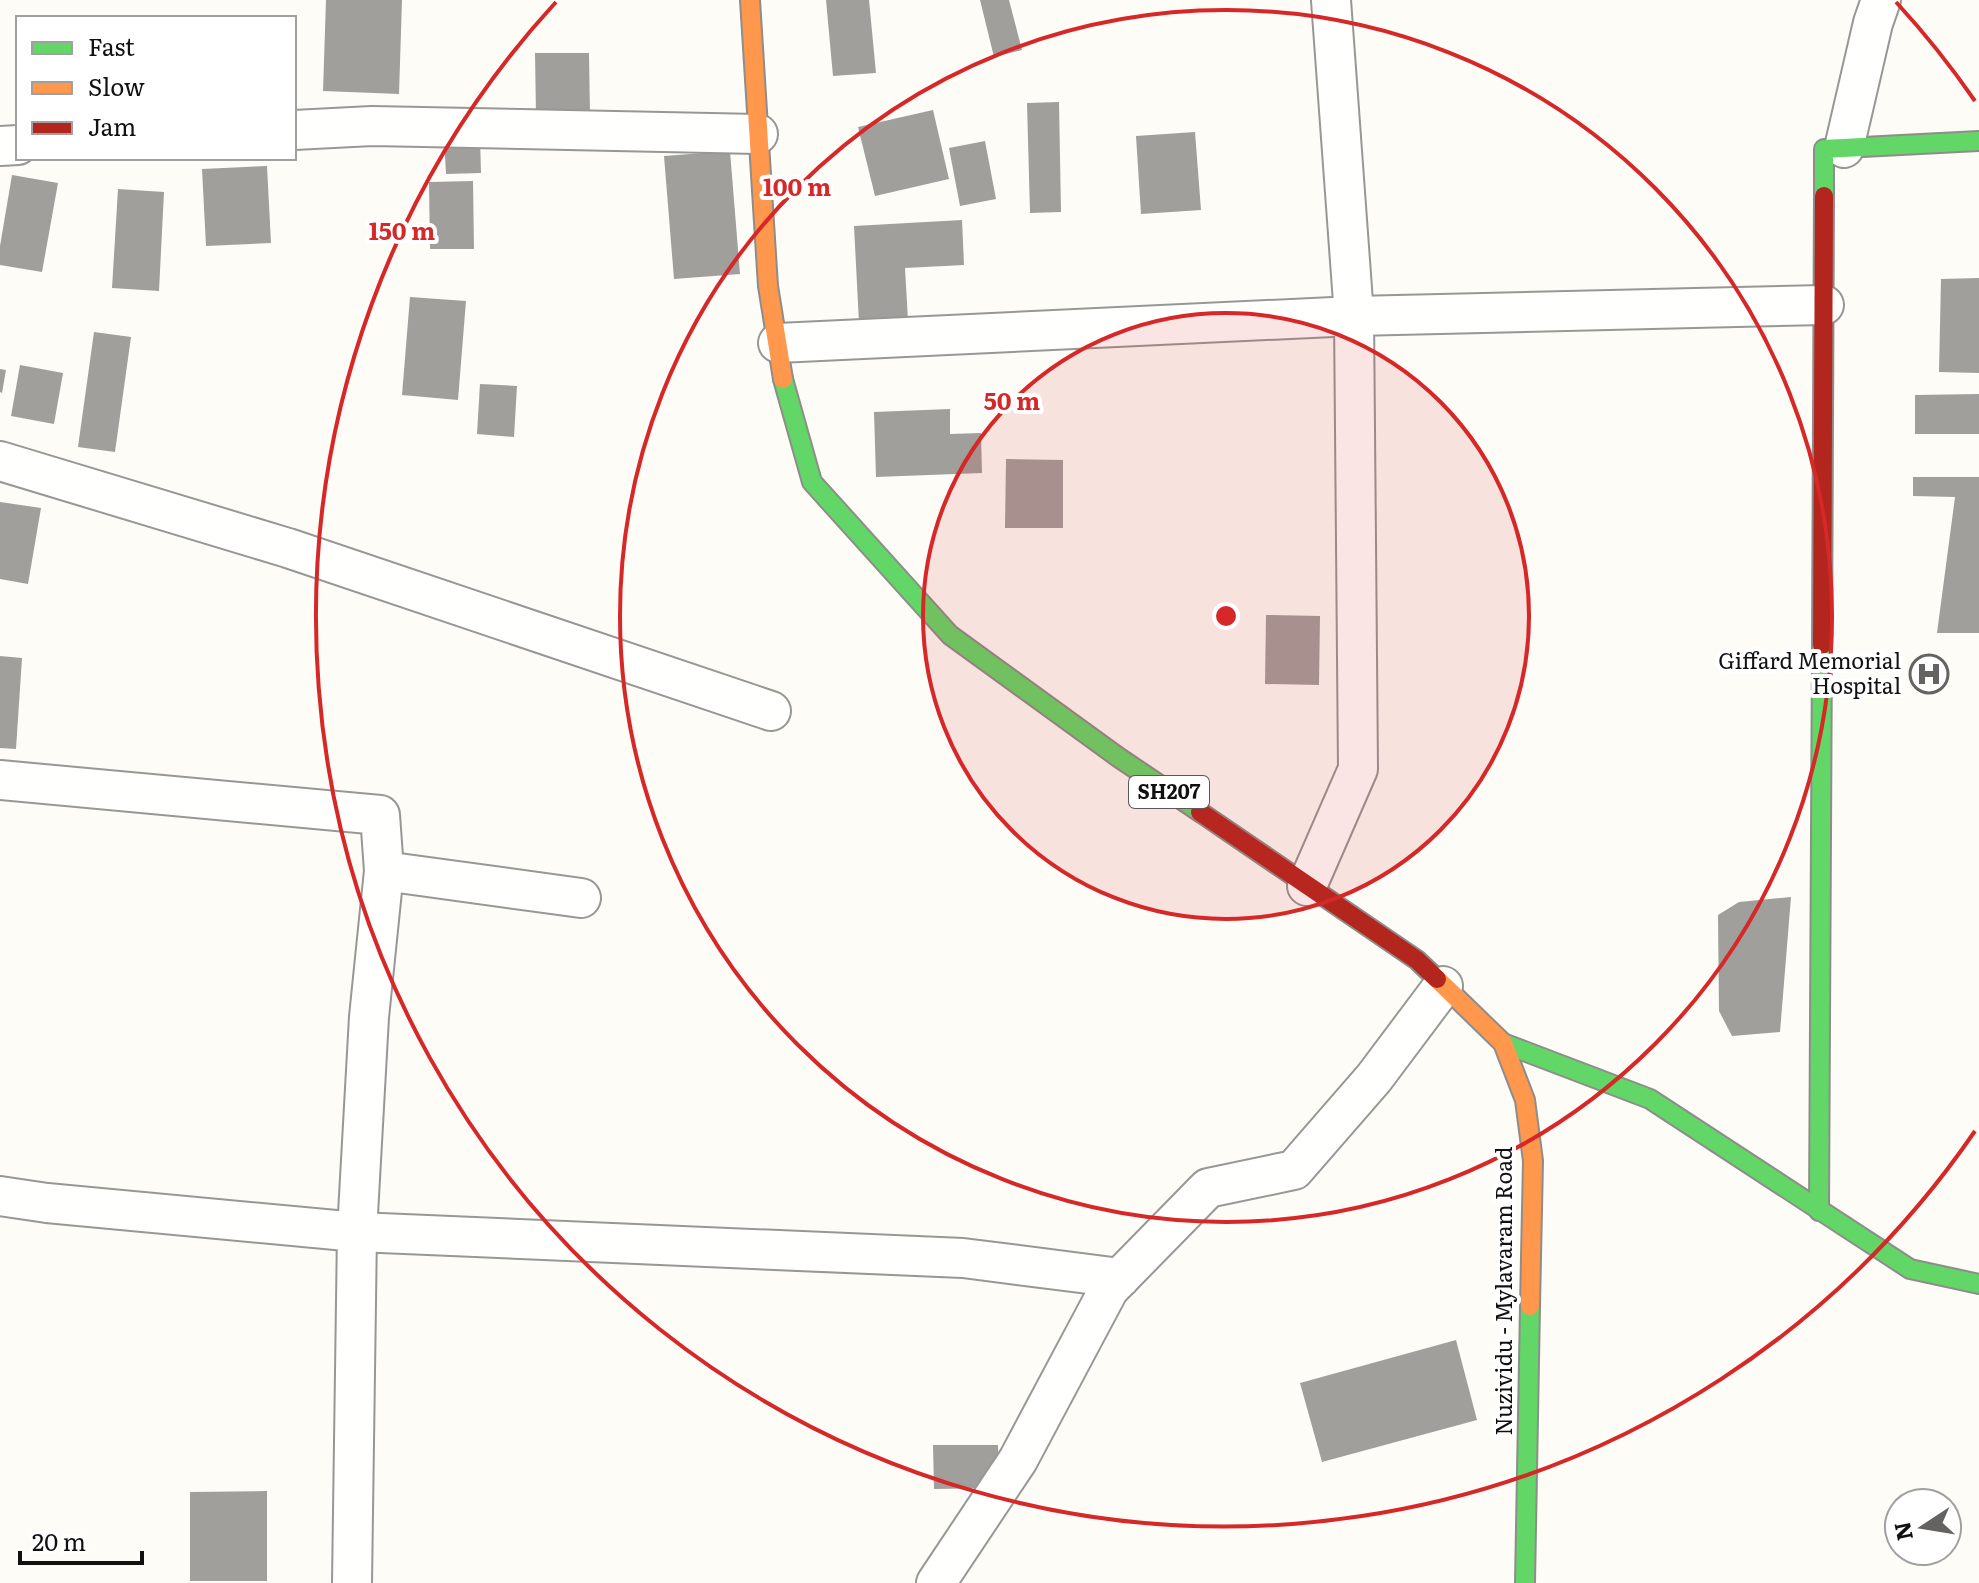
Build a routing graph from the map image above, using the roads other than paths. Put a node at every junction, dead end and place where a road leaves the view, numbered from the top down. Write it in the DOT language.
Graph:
graph roads {
  1 [pos="750,0"];
  2 [pos="1331,0"];
  3 [pos="1881,0"];
  4 [pos="296,130"];
  5 [pos="758,134"];
  6 [pos="1979,141"];
  7 [pos="1844,148"];
  8 [pos="1824,305"];
  9 [pos="1354,316"];
  10 [pos="778,343"];
  11 [pos="0,461"];
  12 [pos="771,711"];
  13 [pos="0,780"];
  14 [pos="384,871"];
  15 [pos="1307,886"];
  16 [pos="581,898"];
  17 [pos="1443,986"];
  18 [pos="1503,1043"];
  19 [pos="0,1196"];
  20 [pos="1819,1211"];
  21 [pos="357,1232"];
  22 [pos="1120,1278"];
  23 [pos="1979,1284"];
  24 [pos="352,1583"];
  25 [pos="936,1583"];
  26 [pos="1525,1583"];
  1 -- 5 [label="main road, Nuzividu - Mylavaram Road / SH207"];
  2 -- 9 [label="street"];
  3 -- 7 [label="street"];
  4 -- 5 [label="street"];
  5 -- 10 [label="main road, Nuzividu - Mylavaram Road / SH207"];
  6 -- 7 [label="main road"];
  7 -- 8 [label="main road"];
  8 -- 9 [label="street"];
  8 -- 20 [label="main road"];
  9 -- 10 [label="street"];
  9 -- 15 [label="street"];
  10 -- 15 [label="main road, Nuzividu - Mylavaram Road / SH207"];
  11 -- 12 [label="street"];
  13 -- 14 [label="street"];
  14 -- 16 [label="street"];
  14 -- 21 [label="street"];
  15 -- 17 [label="main road, Nuzividu - Mylavaram Road / SH207"];
  17 -- 18 [label="main road, Nuzividu - Mylavaram Road / SH207"];
  17 -- 22 [label="street"];
  18 -- 20 [label="main road"];
  18 -- 26 [label="main road, Nuzividu - Mylavaram Road / SH207"];
  19 -- 21 [label="street"];
  20 -- 23 [label="main road"];
  21 -- 22 [label="street"];
  21 -- 24 [label="street"];
  22 -- 25 [label="street"];
}
